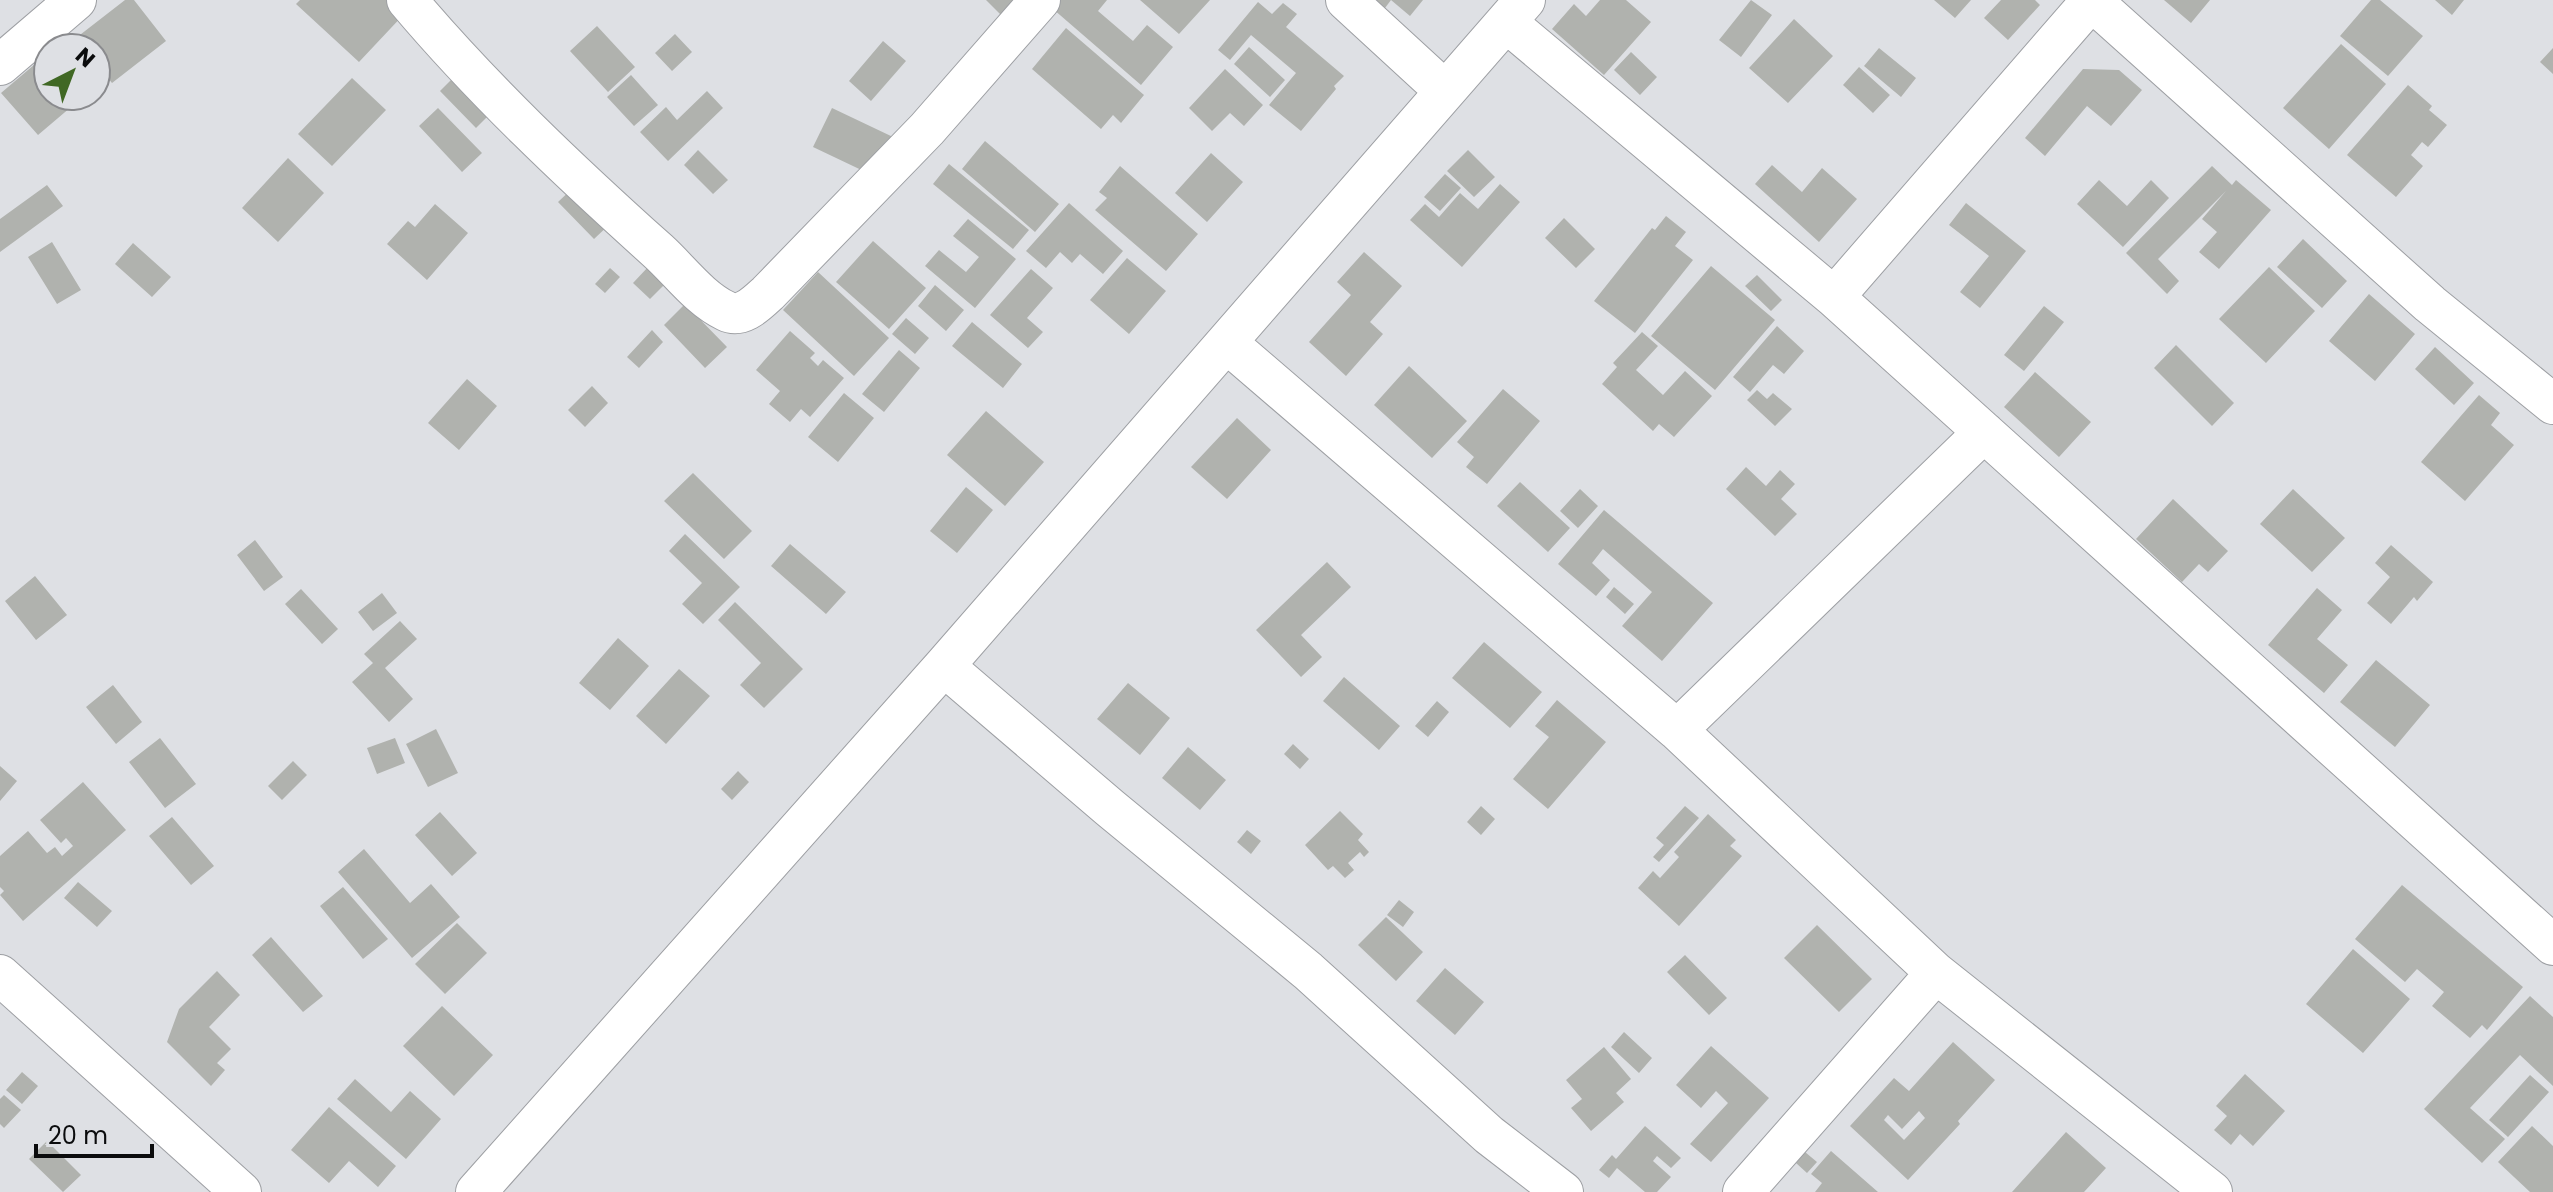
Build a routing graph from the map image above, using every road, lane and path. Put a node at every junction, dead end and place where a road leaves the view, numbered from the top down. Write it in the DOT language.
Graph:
graph roads {
  1 [pos="76,0"];
  2 [pos="407,0"];
  3 [pos="1040,0"];
  4 [pos="1346,0"];
  5 [pos="2092,0"];
  6 [pos="1515,11"];
  7 [pos="0,65"];
  8 [pos="1445,91"];
  9 [pos="1834,297"];
  10 [pos="1227,343"];
  11 [pos="2553,404"];
  12 [pos="1984,432"];
  13 [pos="944,666"];
  14 [pos="1677,730"];
  15 [pos="2553,945"];
  16 [pos="1936,973"];
  17 [pos="0,975"];
  18 [pos="241,1192"];
  19 [pos="476,1192"];
  20 [pos="1563,1192"];
  21 [pos="1743,1192"];
  22 [pos="2212,1192"];
  1 -- 7 [label="street"];
  2 -- 3 [label="street"];
  4 -- 8 [label="street"];
  5 -- 9 [label="street"];
  5 -- 11 [label="street"];
  6 -- 8 [label="street"];
  6 -- 9 [label="street"];
  8 -- 10 [label="street"];
  9 -- 12 [label="street"];
  10 -- 13 [label="street"];
  10 -- 14 [label="street"];
  12 -- 14 [label="street"];
  12 -- 15 [label="street"];
  13 -- 19 [label="street"];
  13 -- 20 [label="street"];
  14 -- 16 [label="street"];
  16 -- 21 [label="street"];
  16 -- 22 [label="street"];
  17 -- 18 [label="street"];
}
